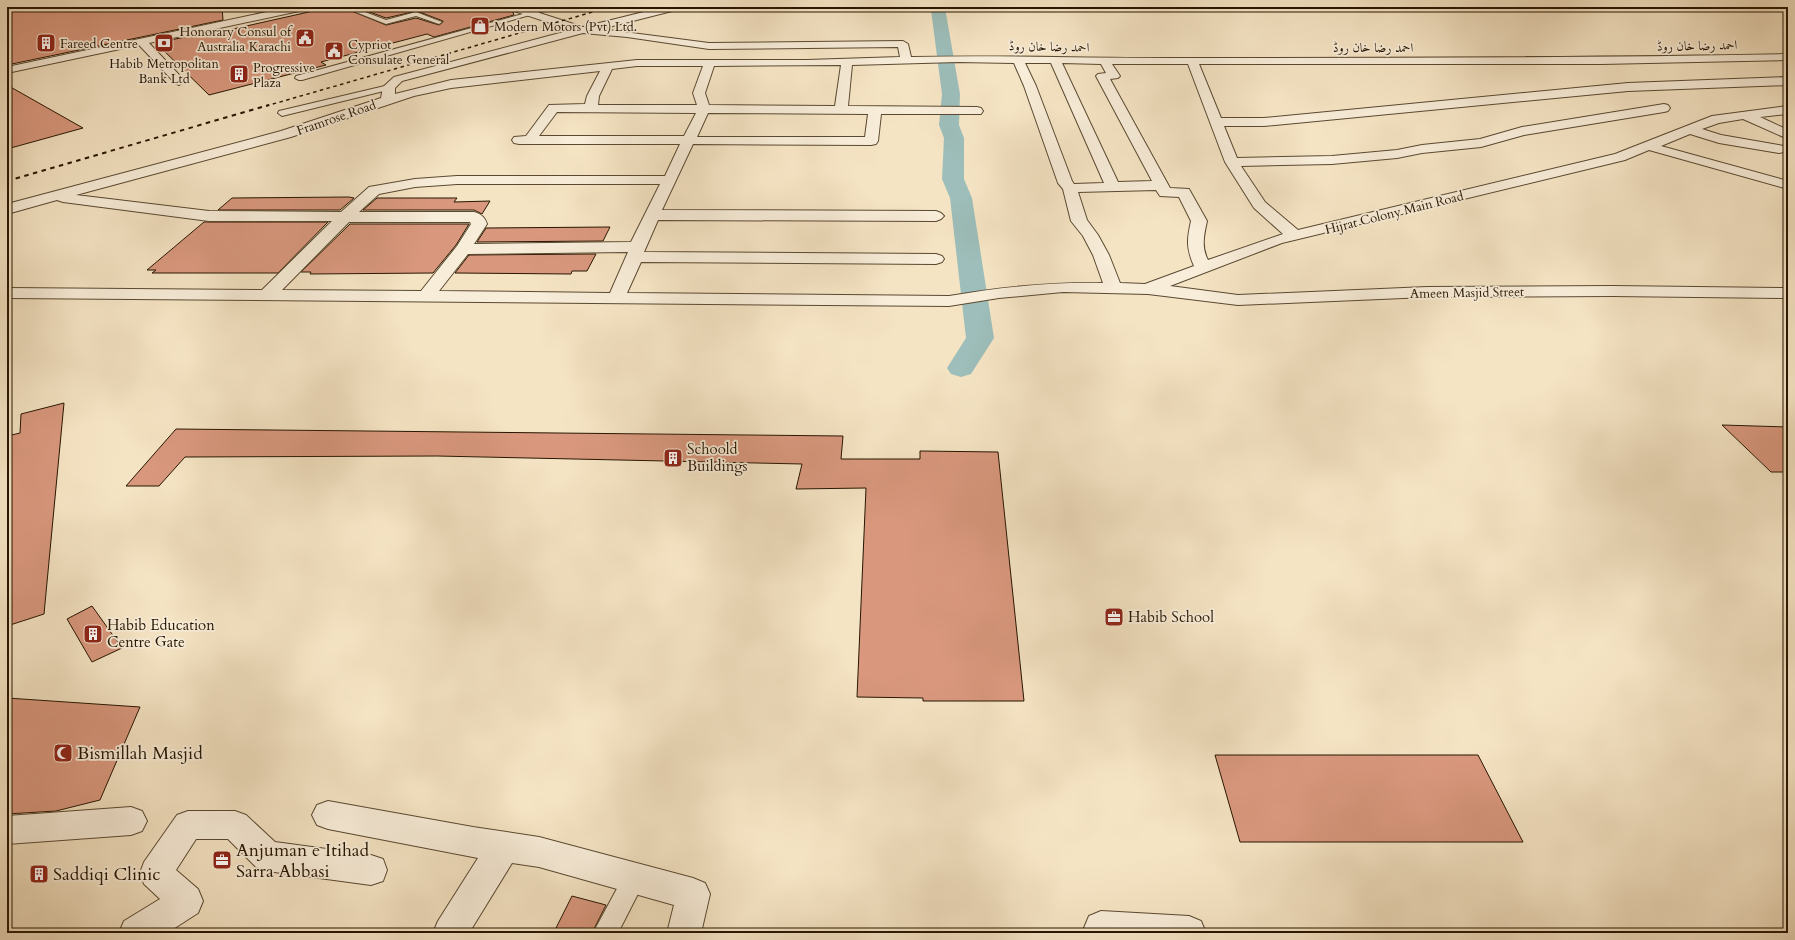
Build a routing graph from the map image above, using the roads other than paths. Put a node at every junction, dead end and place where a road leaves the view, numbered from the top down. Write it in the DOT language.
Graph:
graph roads {
  1 [pos="304,7"];
  2 [pos="346,7"];
  3 [pos="510,7"];
  4 [pos="555,7"];
  5 [pos="677,7"];
  6 [pos="531,13"];
  7 [pos="439,22"];
  8 [pos="582,30"];
  9 [pos="142,42"];
  10 [pos="1788,58"];
  11 [pos="1018,60"];
  12 [pos="1055,60"];
  13 [pos="906,61"];
  14 [pos="1105,61"];
  15 [pos="1192,61"];
  16 [pos="847,62"];
  17 [pos="710,63"];
  18 [pos="608,66"];
  19 [pos="7,70"];
  20 [pos="299,78"];
  21 [pos="179,81"];
  22 [pos="1788,81"];
  23 [pos="389,87"];
  24 [pos="386,100"];
  25 [pos="590,108"];
  26 [pos="621,108"];
  27 [pos="1664,108"];
  28 [pos="704,109"];
  29 [pos="841,110"];
  30 [pos="1788,110"];
  31 [pos="875,111"];
  32 [pos="282,112"];
  33 [pos="977,112"];
  34 [pos="1746,116"];
  35 [pos="1712,121"];
  36 [pos="1215,122"];
  37 [pos="1690,130"];
  38 [pos="1788,135"];
  39 [pos="1716,138"];
  40 [pos="690,139"];
  41 [pos="604,140"];
  42 [pos="1648,146"];
  43 [pos="1696,147"];
  44 [pos="1784,150"];
  45 [pos="1232,162"];
  46 [pos="670,180"];
  47 [pos="1161,185"];
  48 [pos="1788,185"];
  49 [pos="1113,186"];
  50 [pos="1070,188"];
  51 [pos="52,197"];
  52 [pos="7,209"];
  53 [pos="654,215"];
  54 [pos="936,216"];
  55 [pos="345,217"];
  56 [pos="1295,236"];
  57 [pos="463,249"];
  58 [pos="636,252"];
  59 [pos="936,259"];
  60 [pos="1203,268"];
  61 [pos="1113,288"];
  62 [pos="1147,289"];
  63 [pos="7,292"];
  64 [pos="1788,293"];
  65 [pos="267,295"];
  66 [pos="426,296"];
  67 [pos="616,298"];
  68 [pos="328,815"];
  69 [pos="131,821"];
  70 [pos="7,830"];
  71 [pos="504,846"];
  72 [pos="371,870"];
  73 [pos="635,878"];
  74 [pos="136,933"];
  75 [pos="450,933"];
  76 [pos="606,933"];
  77 [pos="684,933"];
  78 [pos="1101,933"];
  79 [pos="1190,933"];
  1 -- 9 [label="street"];
  2 -- 7 [label="lane"];
  3 -- 6 [label="street"];
  4 -- 6 [label="lane"];
  5 -- 8 [label="street, Framrose Road"];
  6 -- 8 [label="street"];
  6 -- 20 [label="lane"];
  8 -- 13 [label="street"];
  8 -- 23 [label="street, Framrose Road"];
  9 -- 19 [label="street"];
  9 -- 21 [label="street"];
  10 -- 15 [label="street, احمد رضا خان روڈ"];
  11 -- 12 [label="street, احمد رضا خان روڈ"];
  11 -- 13 [label="street, احمد رضا خان روڈ"];
  11 -- 50 [label="street"];
  12 -- 14 [label="street, احمد رضا خان روڈ"];
  12 -- 49 [label="street"];
  13 -- 16 [label="street, احمد رضا خان روڈ"];
  14 -- 15 [label="street, احمد رضا خان روڈ"];
  14 -- 47 [label="street"];
  15 -- 36 [label="street"];
  16 -- 17 [label="street, احمد رضا خان روڈ"];
  16 -- 29 [label="street"];
  17 -- 18 [label="street, احمد رضا خان روڈ"];
  17 -- 28 [label="street"];
  18 -- 24 [label="street, احمد رضا خان روڈ"];
  18 -- 25 [label="street"];
  22 -- 36 [label="street"];
  23 -- 24 [label="street, Framrose Road"];
  23 -- 32 [label="lane"];
  24 -- 51 [label="street, Framrose Road"];
  25 -- 26 [label="street"];
  25 -- 41 [label="street"];
  26 -- 28 [label="street"];
  26 -- 41 [label="street"];
  27 -- 45 [label="street"];
  28 -- 29 [label="street"];
  28 -- 40 [label="street"];
  29 -- 31 [label="street"];
  30 -- 34 [label="street, Hijrat Colony Main Road"];
  31 -- 33 [label="street"];
  31 -- 40 [label="street"];
  34 -- 35 [label="street, Hijrat Colony Main Road"];
  34 -- 38 [label="street"];
  35 -- 37 [label="street, Hijrat Colony Main Road"];
  35 -- 44 [label="street"];
  36 -- 45 [label="street"];
  37 -- 39 [label="street"];
  37 -- 42 [label="street, Hijrat Colony Main Road"];
  39 -- 43 [label="street"];
  39 -- 44 [label="street"];
  40 -- 41 [label="street"];
  40 -- 46 [label="street"];
  42 -- 48 [label="street"];
  42 -- 56 [label="street, Hijrat Colony Main Road"];
  45 -- 56 [label="street"];
  46 -- 53 [label="street"];
  46 -- 55 [label="street"];
  47 -- 49 [label="street"];
  47 -- 60 [label="street"];
  49 -- 50 [label="street"];
  50 -- 61 [label="street"];
  51 -- 52 [label="street, Framrose Road"];
  51 -- 55 [label="street"];
  53 -- 54 [label="street"];
  53 -- 58 [label="street"];
  55 -- 57 [label="street"];
  55 -- 65 [label="street"];
  56 -- 60 [label="street, Hijrat Colony Main Road"];
  57 -- 58 [label="street"];
  57 -- 66 [label="street"];
  58 -- 59 [label="street"];
  58 -- 67 [label="street"];
  60 -- 62 [label="street, Hijrat Colony Main Road"];
  61 -- 62 [label="street, Hijrat Colony Main Road"];
  61 -- 67 [label="street, Hijrat Colony Main Road"];
  62 -- 64 [label="street, Ameen Masjid Street"];
  63 -- 65 [label="street, Hijrat Colony Main Road"];
  65 -- 66 [label="street, Hijrat Colony Main Road"];
  66 -- 67 [label="street, Hijrat Colony Main Road"];
  68 -- 71 [label="street"];
  69 -- 70 [label="street"];
  71 -- 73 [label="street"];
  71 -- 75 [label="street"];
  72 -- 74 [label="street"];
  73 -- 76 [label="lane"];
  73 -- 77 [label="street"];
  78 -- 79 [label="street"];
}
